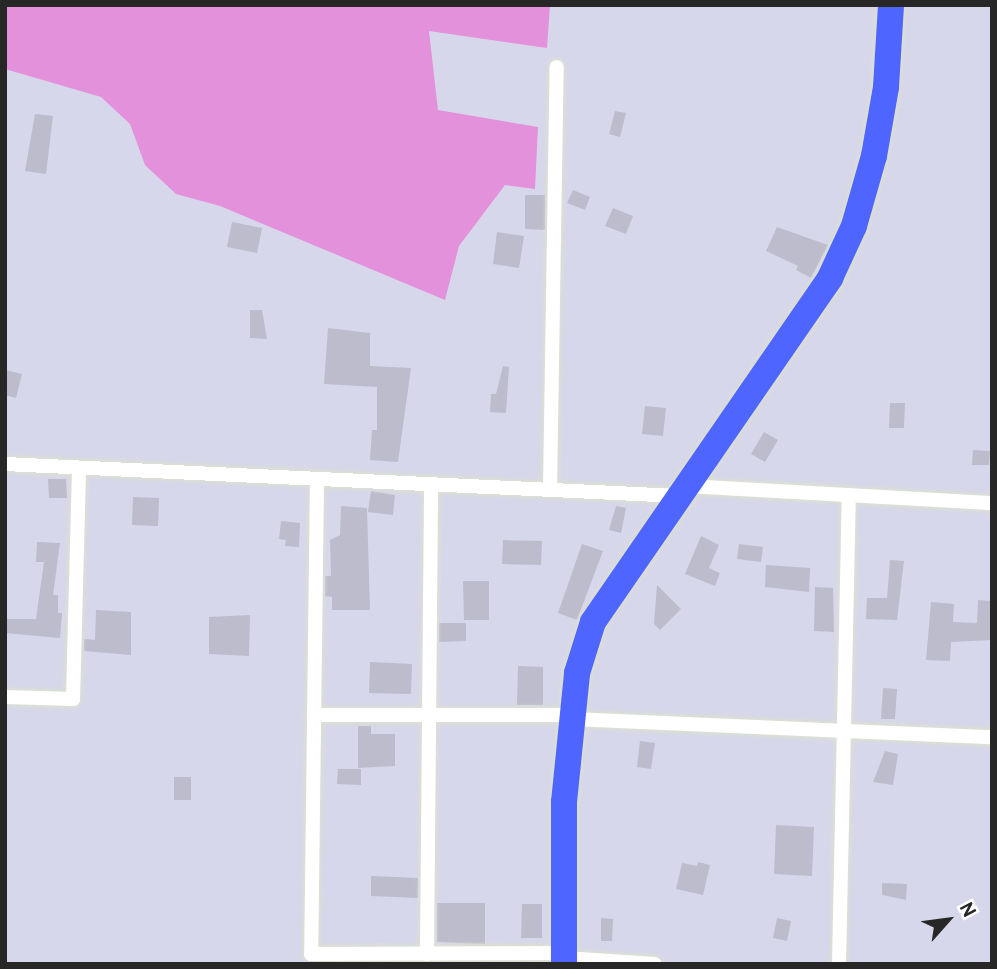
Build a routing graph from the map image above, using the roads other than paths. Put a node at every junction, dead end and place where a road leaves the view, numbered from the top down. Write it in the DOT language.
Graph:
graph roads {
  1 [pos="891,5"];
  2 [pos="557,67"];
  3 [pos="5,464"];
  4 [pos="79,468"];
  5 [pos="317,479"];
  6 [pos="431,484"];
  7 [pos="550,490"];
  8 [pos="681,491"];
  9 [pos="849,495"];
  10 [pos="992,503"];
  11 [pos="5,697"];
  12 [pos="314,715"];
  13 [pos="430,715"];
  14 [pos="572,717"];
  15 [pos="845,733"];
  16 [pos="992,737"];
  17 [pos="427,954"];
  18 [pos="564,958"];
  19 [pos="655,964"];
  20 [pos="839,964"];
  1 -- 8 [label="highway"];
  2 -- 7 [label="street"];
  3 -- 4 [label="street"];
  4 -- 5 [label="street"];
  4 -- 11 [label="street"];
  5 -- 6 [label="street"];
  5 -- 12 [label="street"];
  6 -- 7 [label="street"];
  6 -- 13 [label="street"];
  7 -- 8 [label="street"];
  8 -- 9 [label="street"];
  8 -- 14 [label="highway"];
  9 -- 10 [label="street"];
  9 -- 15 [label="street"];
  12 -- 13 [label="street"];
  12 -- 17 [label="street"];
  13 -- 14 [label="street"];
  13 -- 17 [label="street"];
  14 -- 15 [label="street"];
  14 -- 18 [label="highway"];
  15 -- 16 [label="street"];
  15 -- 20 [label="street"];
  17 -- 18 [label="street"];
  18 -- 19 [label="street"];
}
